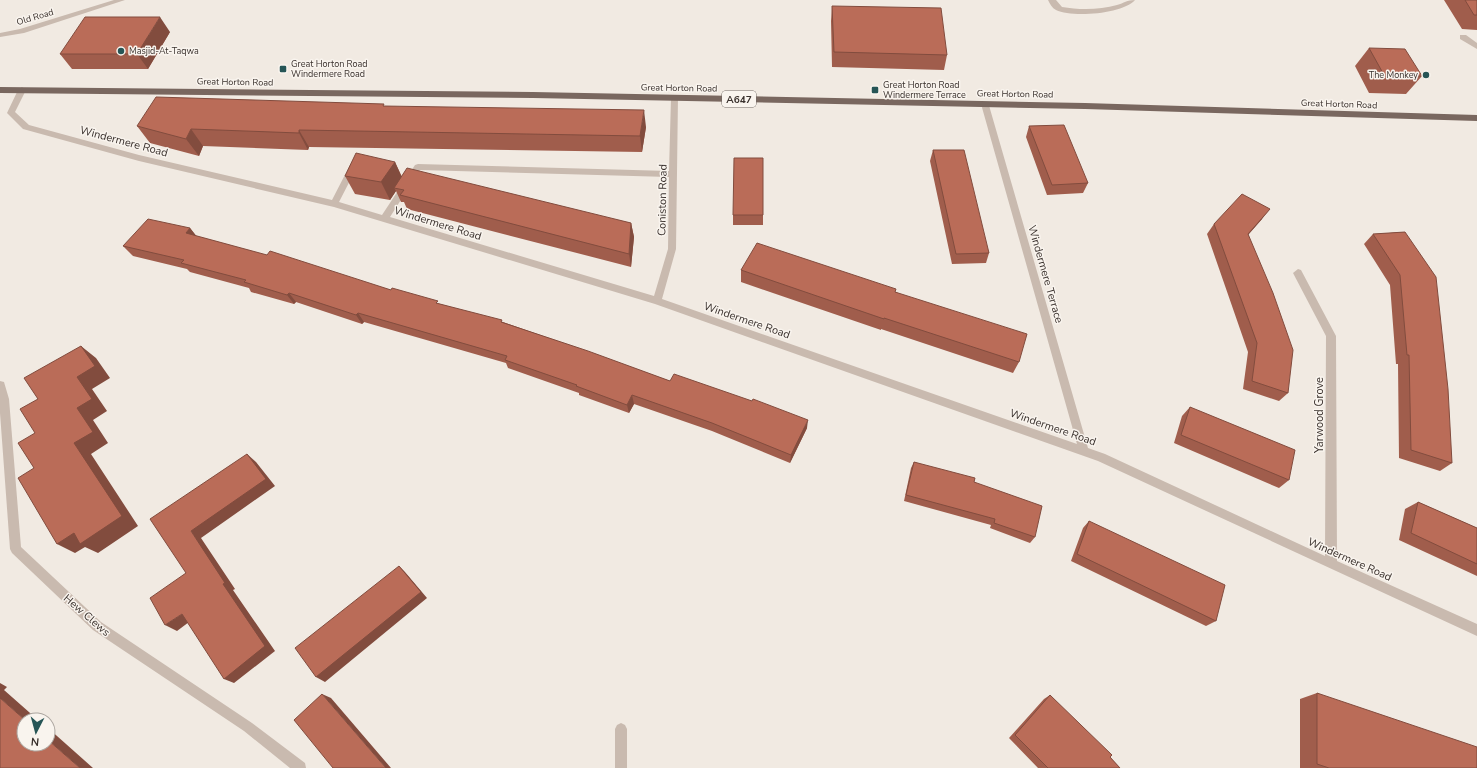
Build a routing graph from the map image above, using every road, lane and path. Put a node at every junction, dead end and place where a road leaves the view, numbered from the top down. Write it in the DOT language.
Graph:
graph roads {
  1 [pos="121,0"];
  2 [pos="1052,0"];
  3 [pos="1132,0"];
  4 [pos="0,35"];
  5 [pos="1464,37"];
  6 [pos="1477,47"];
  7 [pos="0,90"];
  8 [pos="22,90"];
  9 [pos="675,98"];
  10 [pos="985,104"];
  11 [pos="1477,118"];
  12 [pos="357,160"];
  13 [pos="674,174"];
  14 [pos="334,204"];
  15 [pos="384,219"];
  16 [pos="1298,273"];
  17 [pos="657,301"];
  18 [pos="0,385"];
  19 [pos="1084,451"];
  20 [pos="1331,564"];
  21 [pos="1477,630"];
  22 [pos="621,728"];
  23 [pos="300,768"];
  24 [pos="621,768"];
  1 -- 4 [label="street, Old Road"];
  2 -- 3 [label="street"];
  5 -- 6 [label="street"];
  7 -- 8 [label="main road, Great Horton Road / A647"];
  8 -- 9 [label="main road, Great Horton Road / A647"];
  8 -- 14 [label="street, Windermere Road"];
  9 -- 10 [label="main road, Great Horton Road / A647"];
  9 -- 13 [label="street, Coniston Road"];
  10 -- 11 [label="main road, Great Horton Road / A647"];
  10 -- 19 [label="street, Windermere Terrace"];
  12 -- 14 [label="street"];
  13 -- 15 [label="street"];
  13 -- 17 [label="street, Coniston Road"];
  14 -- 15 [label="street, Windermere Road"];
  15 -- 17 [label="street, Windermere Road"];
  16 -- 20 [label="street, Yarwood Grove"];
  17 -- 19 [label="street, Windermere Road"];
  18 -- 23 [label="street, Hew Clews"];
  19 -- 20 [label="street, Windermere Road"];
  20 -- 21 [label="street, Windermere Road"];
  22 -- 24 [label="street"];
}
